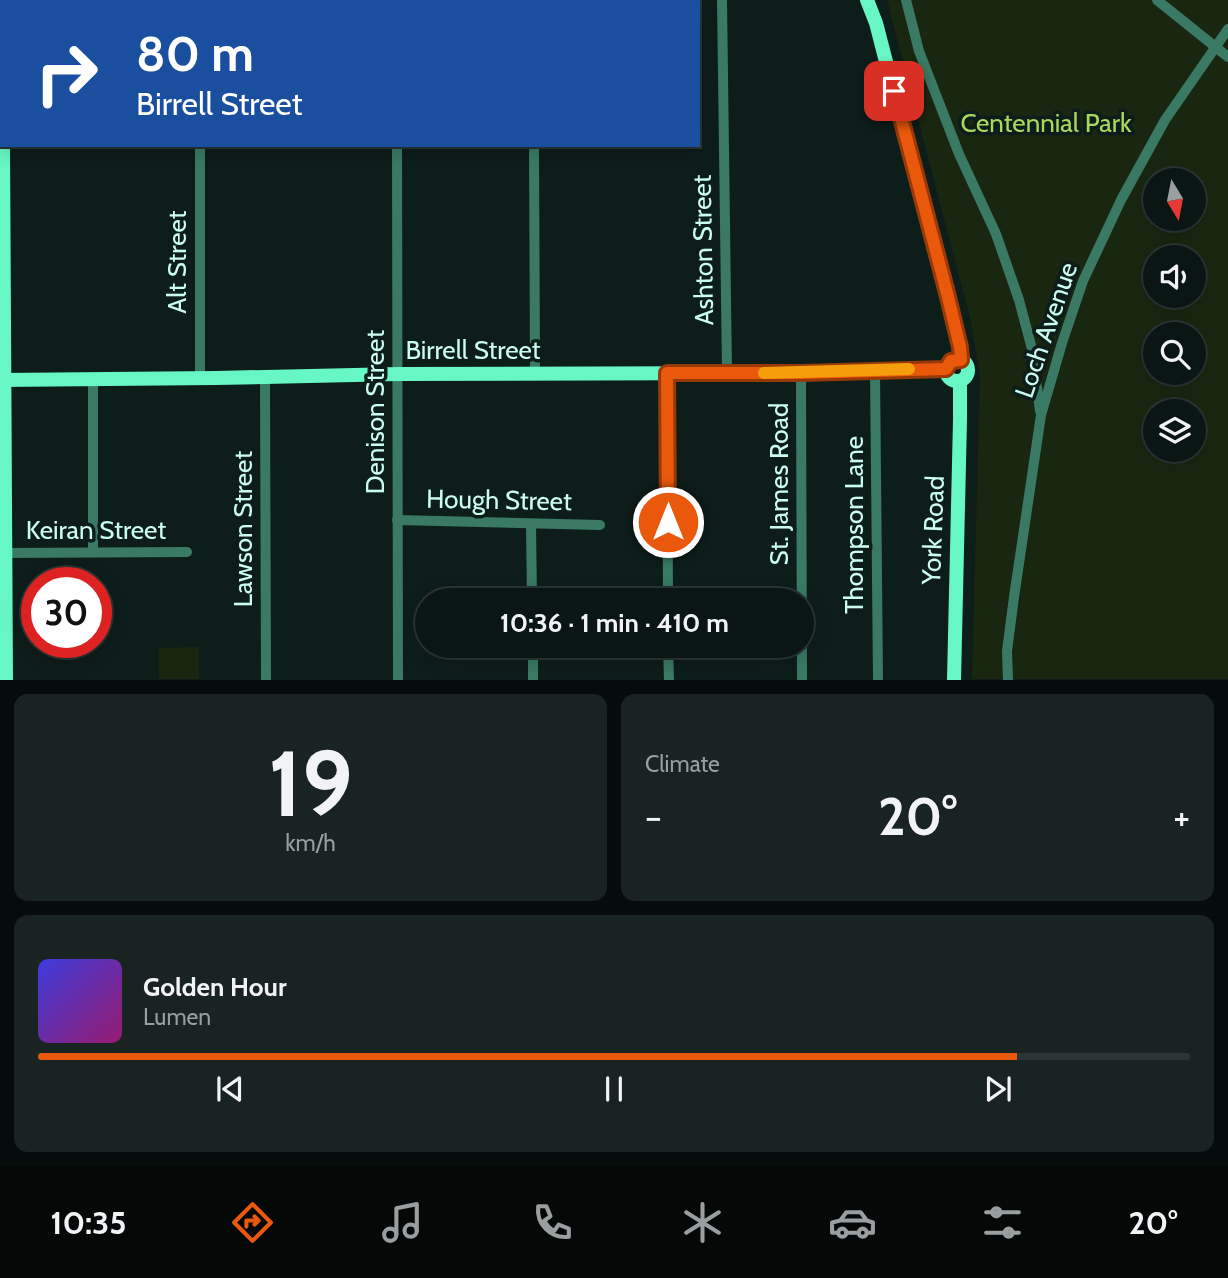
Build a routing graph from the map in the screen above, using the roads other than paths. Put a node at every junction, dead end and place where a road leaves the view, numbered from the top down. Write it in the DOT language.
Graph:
graph roads {
  1 [pos="722,0"];
  2 [pos="867,0"];
  3 [pos="906,0"];
  4 [pos="1157,0"];
  5 [pos="1228,29"];
  6 [pos="1215,47"];
  7 [pos="1228,57"];
  8 [pos="3,147"];
  9 [pos="200,147"];
  10 [pos="397,147"];
  11 [pos="534,147"];
  12 [pos="961,360"];
  13 [pos="946,369"];
  14 [pos="875,370"];
  15 [pos="667,373"];
  16 [pos="727,373"];
  17 [pos="801,373"];
  18 [pos="399,374"];
  19 [pos="535,374"];
  20 [pos="265,377"];
  21 [pos="200,378"];
  22 [pos="93,379"];
  23 [pos="2,380"];
  24 [pos="960,381"];
  25 [pos="1041,415"];
  26 [pos="397,520"];
  27 [pos="531,524"];
  28 [pos="600,525"];
  29 [pos="93,552"];
  30 [pos="187,552"];
  31 [pos="5,553"];
  32 [pos="532,588"];
  33 [pos="668,588"];
  34 [pos="3,592"];
  35 [pos="533,658"];
  36 [pos="668,658"];
  37 [pos="6,680"];
  38 [pos="266,680"];
  39 [pos="398,680"];
  40 [pos="533,680"];
  41 [pos="669,680"];
  42 [pos="802,680"];
  43 [pos="878,680"];
  44 [pos="954,680"];
  45 [pos="1008,680"];
  1 -- 16 [label="street, Ashton Street"];
  2 -- 12 [label="main road"];
  3 -- 25 [label="street"];
  4 -- 6 [label="street"];
  5 -- 6 [label="street, Loch Avenue"];
  6 -- 7 [label="street"];
  6 -- 25 [label="street, Loch Avenue"];
  8 -- 23 [label="main road"];
  9 -- 21 [label="street, Alt Street"];
  10 -- 18 [label="street, Denison Street"];
  11 -- 19 [label="street"];
  12 -- 13 [label="main road"];
  12 -- 24 [label="main road"];
  13 -- 14 [label="main road, Birrell Street"];
  13 -- 24 [label="main road"];
  14 -- 17 [label="main road, Birrell Street"];
  14 -- 43 [label="street, Thompson Lane"];
  15 -- 16 [label="main road, Birrell Street"];
  15 -- 19 [label="main road, Birrell Street"];
  15 -- 33 [label="street"];
  16 -- 17 [label="main road, Birrell Street"];
  17 -- 42 [label="street, St. James Road"];
  18 -- 19 [label="main road, Birrell Street"];
  18 -- 20 [label="main road, Birrell Street"];
  18 -- 26 [label="street, Denison Street"];
  20 -- 21 [label="main road, Birrell Street"];
  20 -- 38 [label="street, Lawson Street"];
  21 -- 22 [label="main road, Birrell Street"];
  22 -- 23 [label="main road, Birrell Street"];
  22 -- 29 [label="street"];
  23 -- 31 [label="main road"];
  24 -- 44 [label="main road, York Road"];
  25 -- 45 [label="street, Loch Avenue"];
  26 -- 27 [label="street, Hough Street"];
  26 -- 39 [label="street, Denison Street"];
  27 -- 28 [label="street, Hough Street"];
  27 -- 32 [label="street"];
  29 -- 30 [label="street, Keiran Street"];
  29 -- 31 [label="street, Keiran Street"];
  31 -- 34 [label="main road"];
  34 -- 37 [label="main road"];
  35 -- 40 [label="street"];
  36 -- 41 [label="street"];
}
